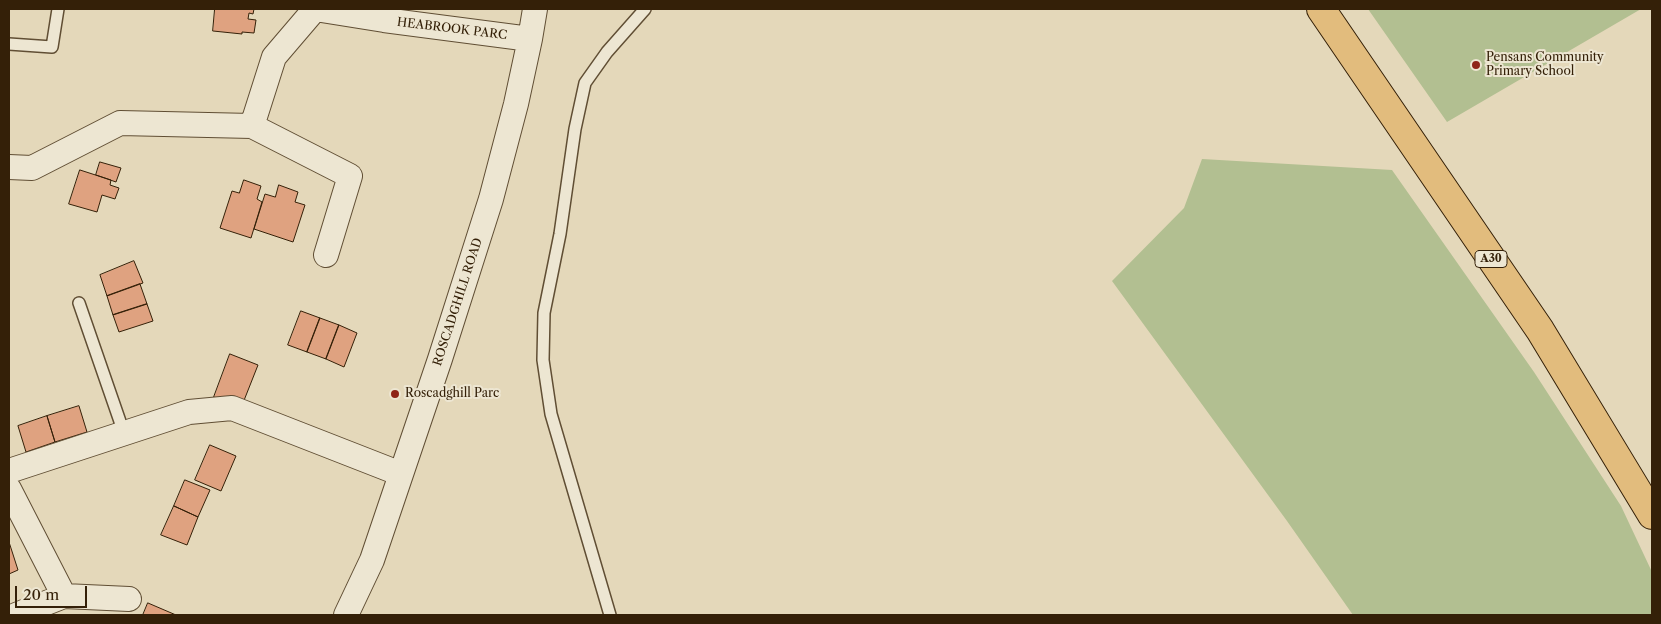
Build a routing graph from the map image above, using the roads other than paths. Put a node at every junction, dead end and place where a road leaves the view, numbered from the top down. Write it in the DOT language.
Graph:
graph roads {
  1 [pos="58,9"];
  2 [pos="315,9"];
  3 [pos="535,9"];
  4 [pos="645,9"];
  5 [pos="1321,9"];
  6 [pos="530,39"];
  7 [pos="9,44"];
  8 [pos="252,126"];
  9 [pos="9,167"];
  10 [pos="326,255"];
  11 [pos="79,303"];
  12 [pos="124,433"];
  13 [pos="9,471"];
  14 [pos="401,474"];
  15 [pos="9,489"];
  16 [pos="1652,515"];
  17 [pos="64,596"];
  18 [pos="129,599"];
  19 [pos="16,615"];
  20 [pos="346,615"];
  21 [pos="610,615"];
  1 -- 7 [label="lane"];
  2 -- 6 [label="street, HEABROOK PARC"];
  2 -- 8 [label="street"];
  3 -- 6 [label="street, ROSCADGHILL ROAD"];
  4 -- 21 [label="lane"];
  5 -- 16 [label="highway, A30"];
  6 -- 14 [label="street, ROSCADGHILL ROAD"];
  8 -- 9 [label="street"];
  8 -- 10 [label="street"];
  11 -- 12 [label="lane"];
  12 -- 13 [label="street"];
  12 -- 14 [label="street"];
  14 -- 20 [label="street, ROSCADGHILL ROAD"];
  15 -- 17 [label="street"];
  17 -- 18 [label="street"];
  17 -- 19 [label="street"];
}
